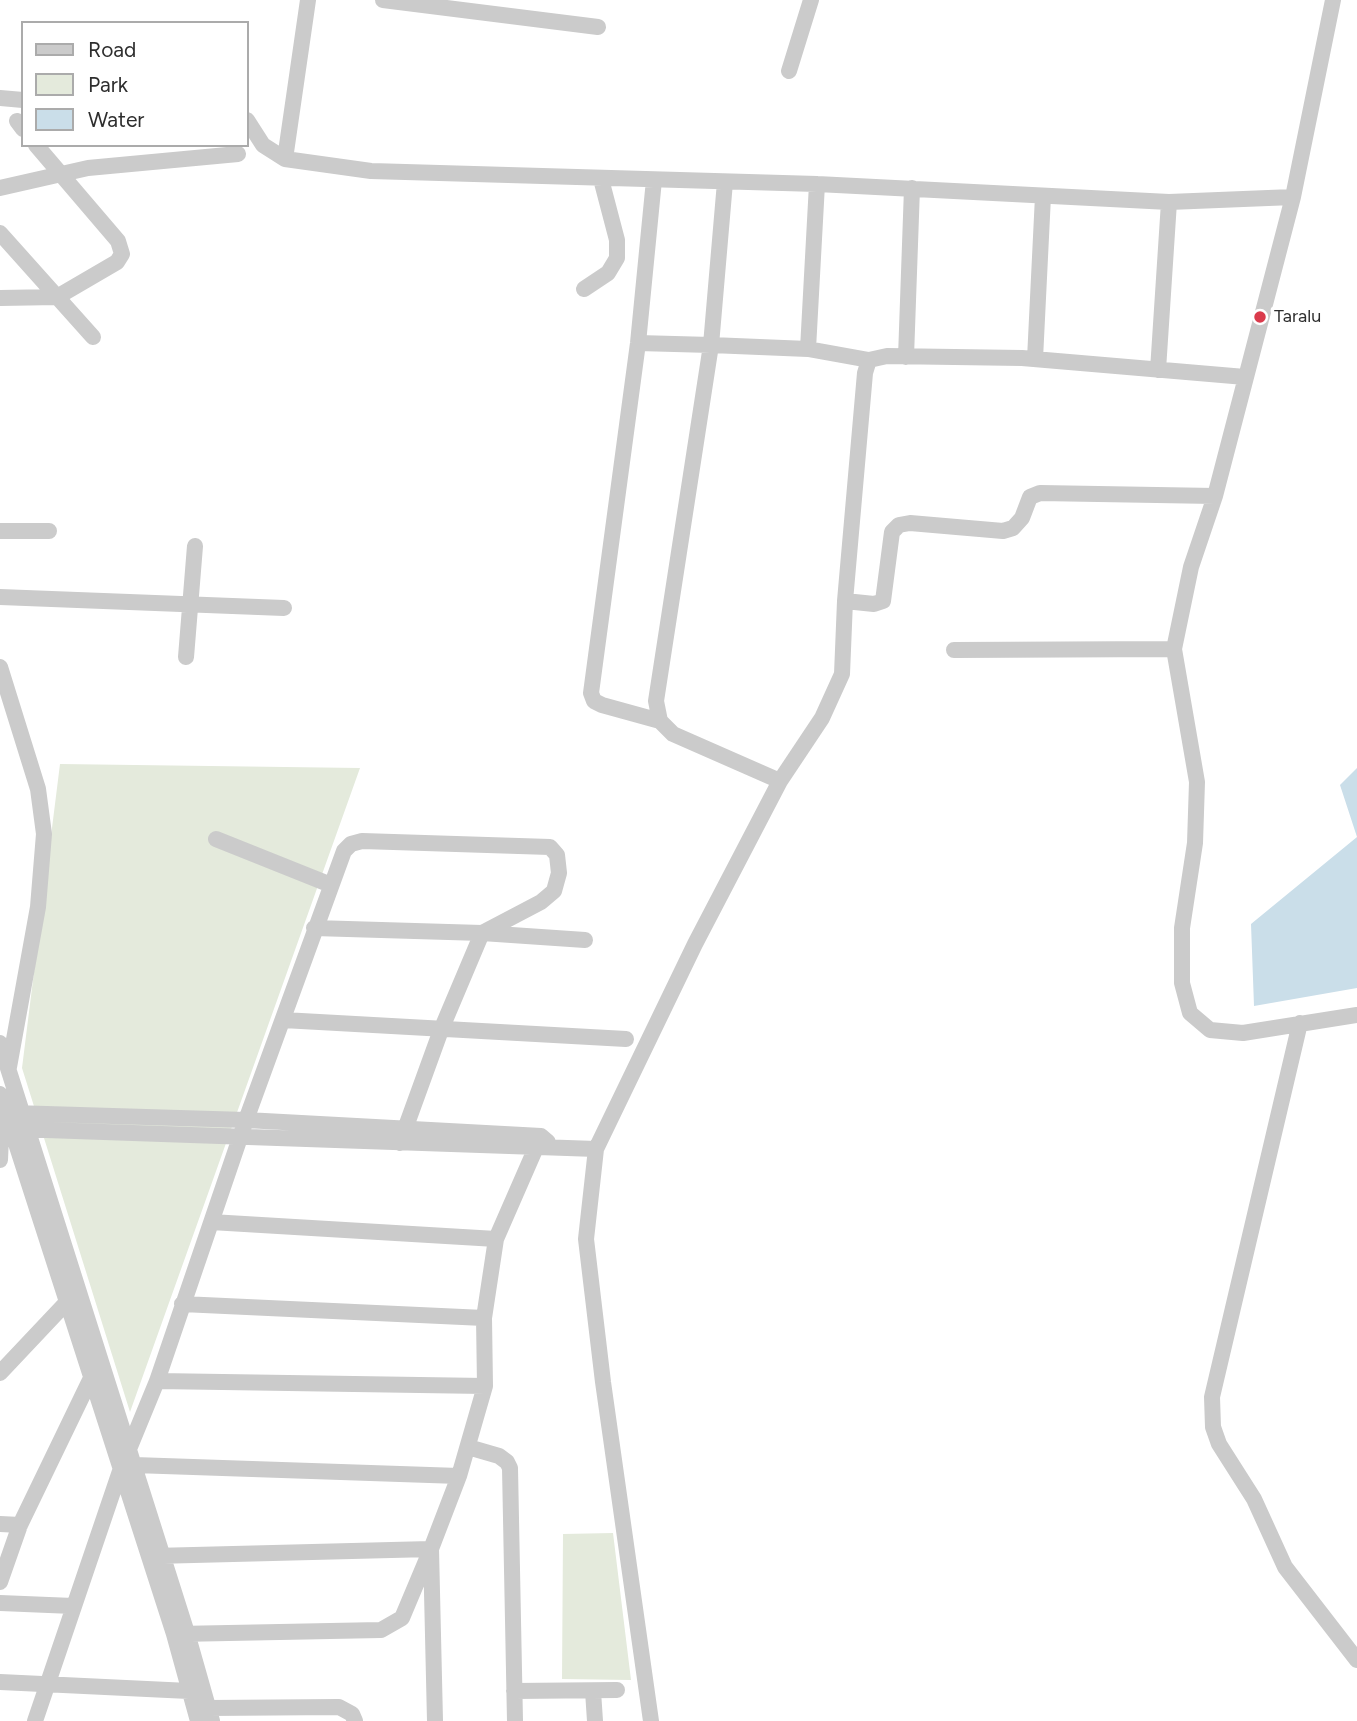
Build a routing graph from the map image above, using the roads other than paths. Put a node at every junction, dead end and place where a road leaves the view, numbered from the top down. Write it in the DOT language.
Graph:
graph roads {
  1 [pos="308,0"];
  2 [pos="383,0"];
  3 [pos="811,0"];
  4 [pos="1333,0"];
  5 [pos="412,2"];
  6 [pos="509,8"];
  7 [pos="597,27"];
  8 [pos="789,71"];
  9 [pos="0,98"];
  10 [pos="21,100"];
  11 [pos="248,122"];
  12 [pos="38,147"];
  13 [pos="238,154"];
  14 [pos="285,159"];
  15 [pos="58,173"];
  16 [pos="601,179"];
  17 [pos="654,180"];
  18 [pos="725,182"];
  19 [pos="817,184"];
  20 [pos="0,188"];
  21 [pos="912,188"];
  22 [pos="1043,195"];
  23 [pos="1293,197"];
  24 [pos="1169,202"];
  25 [pos="0,233"];
  26 [pos="584,289"];
  27 [pos="57,297"];
  28 [pos="0,298"];
  29 [pos="93,337"];
  30 [pos="638,343"];
  31 [pos="711,345"];
  32 [pos="808,349"];
  33 [pos="906,356"];
  34 [pos="1035,359"];
  35 [pos="869,360"];
  36 [pos="1158,370"];
  37 [pos="1245,377"];
  38 [pos="1214,496"];
  39 [pos="0,531"];
  40 [pos="49,531"];
  41 [pos="195,546"];
  42 [pos="0,597"];
  43 [pos="845,601"];
  44 [pos="190,604"];
  45 [pos="284,608"];
  46 [pos="1174,649"];
  47 [pos="954,650"];
  48 [pos="186,657"];
  49 [pos="0,667"];
  50 [pos="660,721"];
  51 [pos="780,781"];
  52 [pos="216,839"];
  53 [pos="331,885"];
  54 [pos="314,928"];
  55 [pos="482,933"];
  56 [pos="585,940"];
  57 [pos="1357,1015"];
  58 [pos="283,1020"];
  59 [pos="1300,1023"];
  60 [pos="441,1030"];
  61 [pos="626,1039"];
  62 [pos="0,1044"];
  63 [pos="9,1069"];
  64 [pos="12,1113"];
  65 [pos="243,1127"];
  66 [pos="402,1136"];
  67 [pos="543,1144"];
  68 [pos="596,1149"];
  69 [pos="0,1160"];
  70 [pos="211,1222"];
  71 [pos="496,1239"];
  72 [pos="66,1303"];
  73 [pos="182,1304"];
  74 [pos="484,1318"];
  75 [pos="0,1373"];
  76 [pos="91,1378"];
  77 [pos="157,1381"];
  78 [pos="485,1386"];
  79 [pos="468,1447"];
  80 [pos="128,1463"];
  81 [pos="459,1476"];
  82 [pos="0,1524"];
  83 [pos="20,1525"];
  84 [pos="431,1549"];
  85 [pos="155,1556"];
  86 [pos="0,1582"];
  87 [pos="0,1602"];
  88 [pos="73,1605"];
  89 [pos="180,1634"];
  90 [pos="1357,1660"];
  91 [pos="0,1682"];
  92 [pos="46,1684"];
  93 [pos="189,1690"];
  94 [pos="617,1690"];
  95 [pos="514,1691"];
  96 [pos="593,1691"];
  97 [pos="206,1717"];
  98 [pos="34,1721"];
  99 [pos="355,1721"];
  100 [pos="436,1721"];
  101 [pos="515,1721"];
  102 [pos="595,1721"];
  103 [pos="651,1721"];
  1 -- 14 [label="street"];
  2 -- 5 [label="street"];
  3 -- 8 [label="street"];
  4 -- 23 [label="street"];
  5 -- 6 [label="street"];
  6 -- 7 [label="street"];
  9 -- 10 [label="street"];
  11 -- 14 [label="street"];
  12 -- 15 [label="street"];
  13 -- 15 [label="street"];
  14 -- 16 [label="street"];
  15 -- 20 [label="street"];
  15 -- 27 [label="street"];
  16 -- 17 [label="street"];
  16 -- 26 [label="street"];
  17 -- 18 [label="street"];
  17 -- 30 [label="street"];
  18 -- 19 [label="street"];
  18 -- 31 [label="street"];
  19 -- 21 [label="street"];
  19 -- 32 [label="street"];
  21 -- 22 [label="street"];
  21 -- 33 [label="street"];
  22 -- 24 [label="street"];
  22 -- 34 [label="street"];
  23 -- 24 [label="street"];
  23 -- 37 [label="street"];
  24 -- 36 [label="street"];
  25 -- 27 [label="street"];
  27 -- 28 [label="street"];
  27 -- 29 [label="street"];
  30 -- 31 [label="street"];
  30 -- 50 [label="street"];
  31 -- 32 [label="street"];
  31 -- 50 [label="street"];
  32 -- 35 [label="street"];
  33 -- 34 [label="street"];
  33 -- 35 [label="street"];
  34 -- 36 [label="street"];
  35 -- 43 [label="street"];
  36 -- 37 [label="street"];
  37 -- 38 [label="street"];
  38 -- 43 [label="street"];
  38 -- 46 [label="street"];
  39 -- 40 [label="street"];
  41 -- 44 [label="street"];
  42 -- 44 [label="street"];
  43 -- 51 [label="street"];
  44 -- 45 [label="street"];
  44 -- 48 [label="street"];
  46 -- 47 [label="street"];
  46 -- 59 [label="street"];
  49 -- 63 [label="street"];
  50 -- 51 [label="street"];
  51 -- 68 [label="street"];
  52 -- 53 [label="street"];
  53 -- 54 [label="street"];
  53 -- 55 [label="street"];
  54 -- 55 [label="street"];
  54 -- 58 [label="street"];
  55 -- 56 [label="street"];
  55 -- 60 [label="street"];
  57 -- 59 [label="street"];
  58 -- 60 [label="street"];
  58 -- 65 [label="street"];
  59 -- 90 [label="street"];
  60 -- 61 [label="street"];
  60 -- 66 [label="street"];
  62 -- 63 [label="street"];
  63 -- 64 [label="street"];
  64 -- 65 [label="street"];
  64 -- 69 [label="street"];
  64 -- 72 [label="street"];
  64 -- 80 [label="street"];
  65 -- 66 [label="street"];
  65 -- 70 [label="street"];
  66 -- 67 [label="street"];
  67 -- 68 [label="street"];
  67 -- 71 [label="street"];
  68 -- 103 [label="street"];
  70 -- 71 [label="street"];
  70 -- 73 [label="street"];
  71 -- 74 [label="street"];
  72 -- 75 [label="street"];
  72 -- 76 [label="street"];
  73 -- 74 [label="street"];
  73 -- 77 [label="street"];
  74 -- 78 [label="street"];
  76 -- 80 [label="street"];
  76 -- 83 [label="street"];
  77 -- 78 [label="street"];
  77 -- 80 [label="street"];
  78 -- 79 [label="street"];
  79 -- 81 [label="street"];
  79 -- 95 [label="street"];
  80 -- 81 [label="street"];
  80 -- 85 [label="street"];
  80 -- 88 [label="street"];
  81 -- 84 [label="street"];
  82 -- 83 [label="street"];
  83 -- 86 [label="street"];
  84 -- 85 [label="street"];
  84 -- 89 [label="street"];
  84 -- 100 [label="street"];
  85 -- 89 [label="street"];
  87 -- 88 [label="street"];
  88 -- 92 [label="street"];
  89 -- 93 [label="street"];
  89 -- 97 [label="street"];
  91 -- 92 [label="street"];
  92 -- 93 [label="street"];
  92 -- 98 [label="street"];
  93 -- 97 [label="street"];
  94 -- 96 [label="street"];
  95 -- 96 [label="street"];
  95 -- 101 [label="street"];
  96 -- 102 [label="street"];
  97 -- 99 [label="street"];
}
